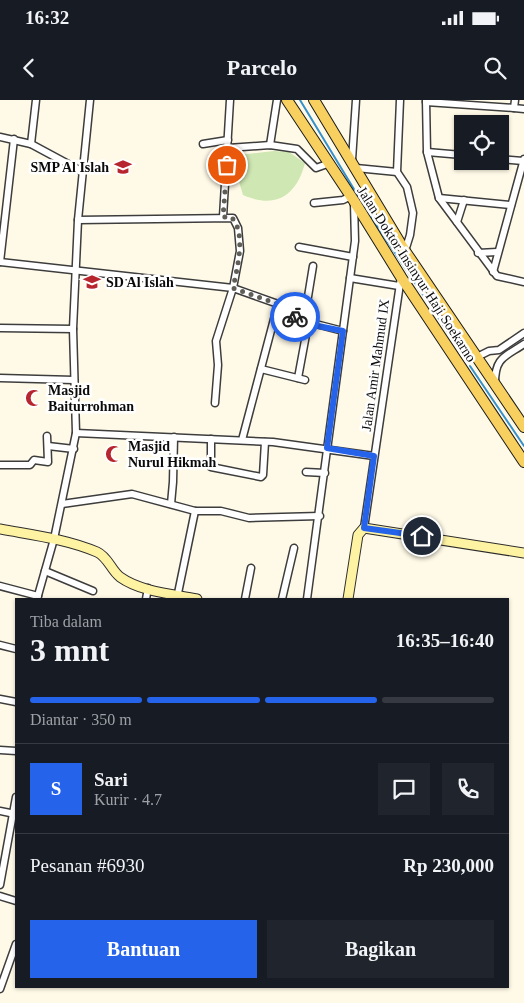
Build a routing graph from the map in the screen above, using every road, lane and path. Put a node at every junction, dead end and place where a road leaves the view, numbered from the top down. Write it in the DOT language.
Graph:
graph roads {
  1 [pos="36,100"];
  2 [pos="90,100"];
  3 [pos="230,100"];
  4 [pos="276,100"];
  5 [pos="288,100"];
  6 [pos="314,100"];
  7 [pos="356,100"];
  8 [pos="400,100"];
  9 [pos="514,100"];
  10 [pos="426,101"];
  11 [pos="514,108"];
  12 [pos="524,109"];
  13 [pos="0,137"];
  14 [pos="14,139"];
  15 [pos="228,140"];
  16 [pos="32,144"];
  17 [pos="202,144"];
  18 [pos="270,144"];
  19 [pos="228,148"];
  20 [pos="427,152"];
  21 [pos="454,154"];
  22 [pos="509,159"];
  23 [pos="524,160"];
  24 [pos="330,163"];
  25 [pos="354,164"];
  26 [pos="83,172"];
  27 [pos="398,172"];
  28 [pos="353,198"];
  29 [pos="439,198"];
  30 [pos="464,200"];
  31 [pos="314,203"];
  32 [pos="511,204"];
  33 [pos="223,217"];
  34 [pos="78,220"];
  35 [pos="456,222"];
  36 [pos="299,247"];
  37 [pos="405,251"];
  38 [pos="497,252"];
  39 [pos="478,253"];
  40 [pos="353,257"];
  41 [pos="0,262"];
  42 [pos="313,266"];
  43 [pos="76,270"];
  44 [pos="493,272"];
  45 [pos="350,278"];
  46 [pos="400,282"];
  47 [pos="524,282"];
  48 [pos="233,288"];
  49 [pos="276,315"];
  50 [pos="306,322"];
  51 [pos="0,328"];
  52 [pos="73,329"];
  53 [pos="343,331"];
  54 [pos="524,333"];
  55 [pos="524,344"];
  56 [pos="500,350"];
  57 [pos="504,356"];
  58 [pos="476,357"];
  59 [pos="261,369"];
  60 [pos="0,378"];
  61 [pos="74,380"];
  62 [pos="495,384"];
  63 [pos="215,403"];
  64 [pos="524,427"];
  65 [pos="76,433"];
  66 [pos="47,436"];
  67 [pos="174,437"];
  68 [pos="211,439"];
  69 [pos="242,440"];
  70 [pos="265,442"];
  71 [pos="48,446"];
  72 [pos="327,446"];
  73 [pos="74,449"];
  74 [pos="374,456"];
  75 [pos="524,462"];
  76 [pos="0,465"];
  77 [pos="306,472"];
  78 [pos="325,473"];
  79 [pos="63,502"];
  80 [pos="171,504"];
  81 [pos="196,511"];
  82 [pos="320,516"];
  83 [pos="365,522"];
  84 [pos="0,529"];
  85 [pos="54,539"];
  86 [pos="294,548"];
  87 [pos="524,554"];
  88 [pos="251,568"];
  89 [pos="45,571"];
  90 [pos="0,586"];
  91 [pos="148,588"];
  92 [pos="94,591"];
  93 [pos="37,597"];
  94 [pos="177,597"];
  95 [pos="146,598"];
  96 [pos="245,598"];
  97 [pos="282,598"];
  98 [pos="307,598"];
  99 [pos="348,598"];
  100 [pos="0,645"];
  101 [pos="15,649"];
  102 [pos="0,700"];
  103 [pos="15,702"];
  104 [pos="0,750"];
  105 [pos="15,751"];
  106 [pos="0,811"];
  107 [pos="15,814"];
  108 [pos="0,885"];
  109 [pos="0,896"];
  110 [pos="15,901"];
  111 [pos="15,947"];
  112 [pos="0,989"];
  1 -- 16 [label="street"];
  2 -- 26 [label="street"];
  3 -- 15 [label="street"];
  4 -- 18 [label="street"];
  5 -- 24 [label="main road, Jalan Doktor Insinyur Haji Soekarno"];
  6 -- 25 [label="main road, Jalan Doktor Insinyur Haji Soekarno"];
  7 -- 25 [label="street"];
  8 -- 27 [label="street"];
  9 -- 11 [label="street"];
  10 -- 11 [label="street"];
  10 -- 20 [label="street"];
  11 -- 12 [label="street"];
  13 -- 14 [label="street"];
  14 -- 16 [label="street"];
  14 -- 41 [label="street"];
  15 -- 17 [label="street"];
  15 -- 19 [label="street"];
  16 -- 26 [label="street"];
  18 -- 19 [label="street"];
  18 -- 24 [label="street"];
  19 -- 33 [label="street"];
  20 -- 21 [label="street"];
  20 -- 29 [label="street"];
  22 -- 23 [label="street"];
  23 -- 32 [label="street"];
  24 -- 28 [label="main road, Jalan Doktor Insinyur Haji Soekarno"];
  25 -- 27 [label="street"];
  25 -- 37 [label="main road, Jalan Doktor Insinyur Haji Soekarno"];
  26 -- 34 [label="street"];
  27 -- 37 [label="street"];
  28 -- 31 [label="street"];
  28 -- 40 [label="street"];
  28 -- 46 [label="main road, Jalan Doktor Insinyur Haji Soekarno"];
  29 -- 30 [label="street"];
  29 -- 35 [label="street"];
  30 -- 32 [label="street"];
  30 -- 35 [label="street"];
  32 -- 38 [label="street"];
  33 -- 34 [label="street"];
  33 -- 48 [label="street"];
  34 -- 43 [label="street"];
  35 -- 39 [label="street"];
  36 -- 40 [label="street"];
  37 -- 58 [label="main road, Jalan Doktor Insinyur Haji Soekarno"];
  38 -- 39 [label="street"];
  38 -- 44 [label="street"];
  39 -- 44 [label="street"];
  40 -- 45 [label="street"];
  41 -- 43 [label="street"];
  42 -- 50 [label="street"];
  43 -- 48 [label="street"];
  43 -- 52 [label="street"];
  44 -- 47 [label="street"];
  45 -- 46 [label="street"];
  45 -- 53 [label="street"];
  46 -- 74 [label="street, Jalan Amir Mahmud IX"];
  46 -- 75 [label="main road, Jalan Doktor Insinyur Haji Soekarno"];
  48 -- 49 [label="street"];
  48 -- 63 [label="street"];
  49 -- 50 [label="street"];
  49 -- 59 [label="street"];
  50 -- 53 [label="street"];
  50 -- 59 [label="street"];
  51 -- 52 [label="street"];
  52 -- 61 [label="street"];
  53 -- 72 [label="street"];
  54 -- 56 [label="street"];
  55 -- 57 [label="street"];
  56 -- 57 [label="street"];
  56 -- 58 [label="street"];
  57 -- 62 [label="street"];
  58 -- 62 [label="main road, Jalan Doktor Insinyur Haji Soekarno"];
  59 -- 69 [label="street"];
  60 -- 61 [label="street"];
  61 -- 65 [label="street"];
  62 -- 64 [label="main road, Jalan Doktor Insinyur Haji Soekarno"];
  65 -- 67 [label="street"];
  65 -- 73 [label="street"];
  66 -- 71 [label="street"];
  67 -- 68 [label="street"];
  67 -- 80 [label="street"];
  68 -- 69 [label="street"];
  68 -- 70 [label="street"];
  69 -- 70 [label="street"];
  70 -- 72 [label="street"];
  71 -- 73 [label="street"];
  71 -- 76 [label="street"];
  72 -- 74 [label="street"];
  72 -- 78 [label="street"];
  73 -- 79 [label="street"];
  74 -- 83 [label="street, Jalan Amir Mahmud IX"];
  77 -- 78 [label="street"];
  78 -- 82 [label="street"];
  79 -- 80 [label="street"];
  79 -- 85 [label="street"];
  80 -- 81 [label="street"];
  81 -- 82 [label="street"];
  81 -- 94 [label="street"];
  82 -- 98 [label="street"];
  83 -- 87 [label="street"];
  83 -- 99 [label="street"];
  84 -- 85 [label="street"];
  85 -- 89 [label="street"];
  85 -- 91 [label="street"];
  86 -- 97 [label="street"];
  88 -- 96 [label="street"];
  89 -- 92 [label="street"];
  89 -- 93 [label="street"];
  90 -- 93 [label="street"];
  91 -- 94 [label="street"];
  91 -- 95 [label="street"];
  100 -- 101 [label="street"];
  102 -- 103 [label="street"];
  104 -- 105 [label="street"];
  106 -- 107 [label="street"];
  107 -- 108 [label="street"];
  109 -- 110 [label="street"];
  111 -- 112 [label="street"];
}
